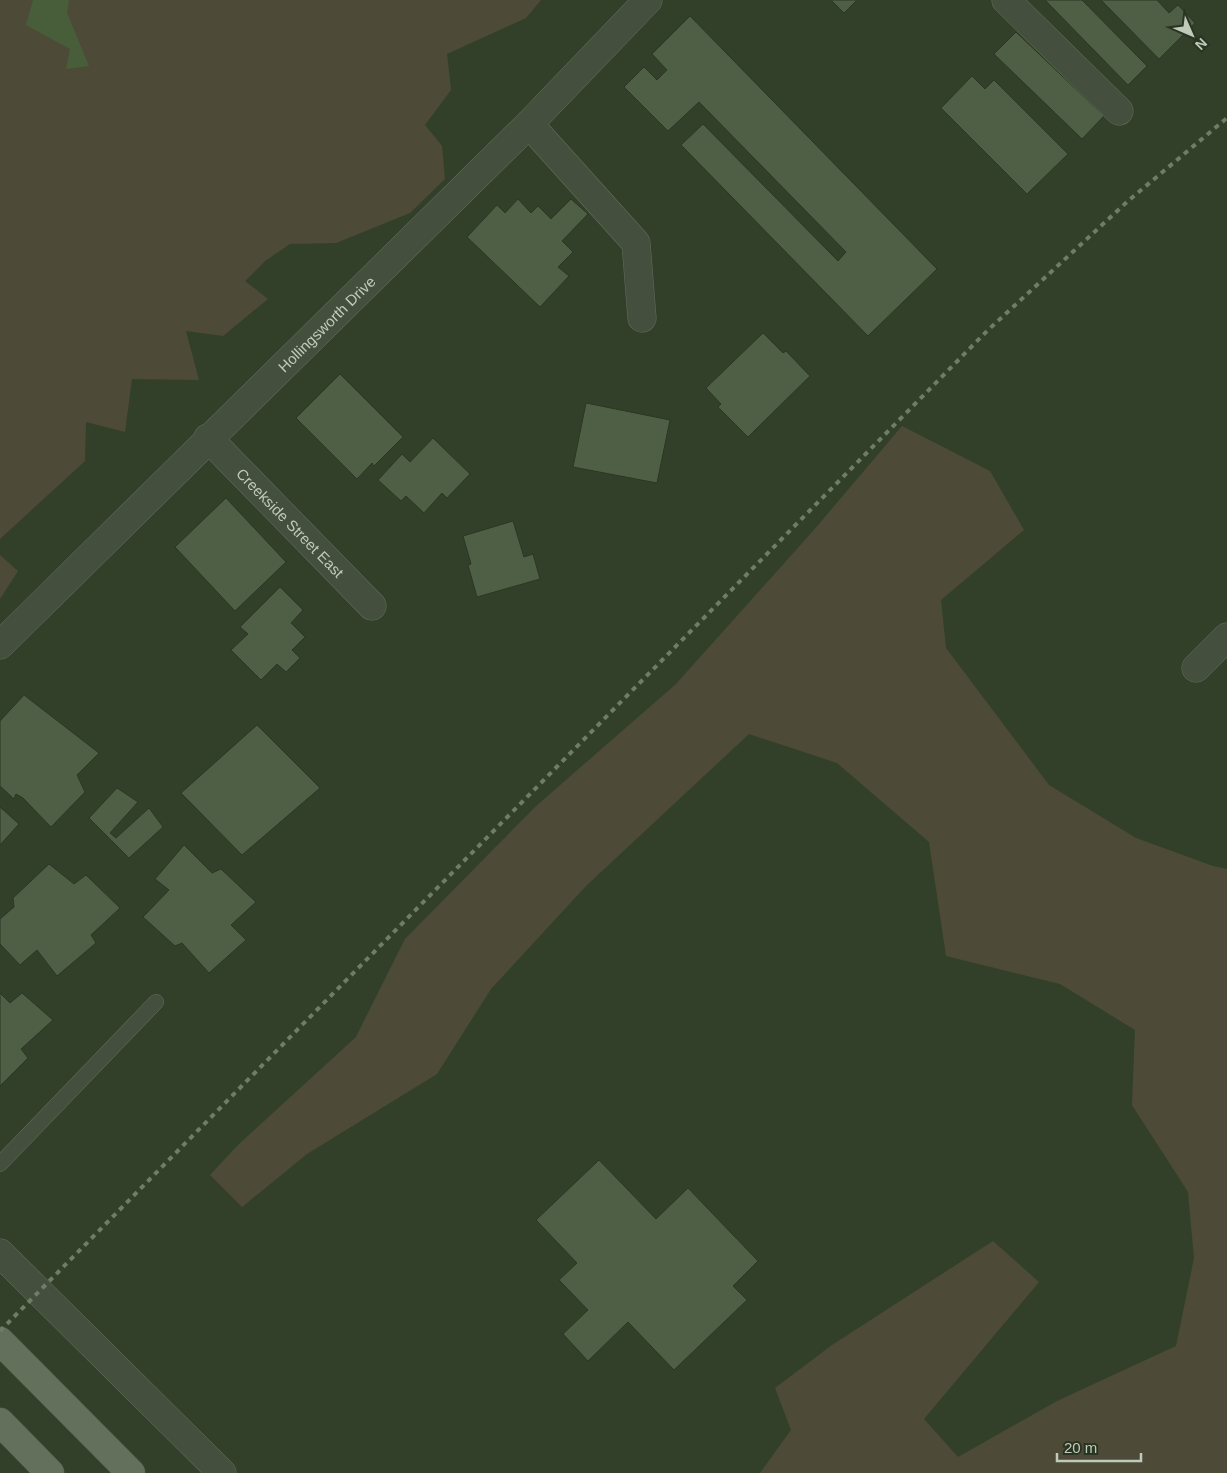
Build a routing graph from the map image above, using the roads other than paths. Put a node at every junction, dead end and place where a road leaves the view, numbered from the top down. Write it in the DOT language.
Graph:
graph roads {
  1 [pos="648,0"];
  2 [pos="1006,0"];
  3 [pos="1119,111"];
  4 [pos="529,124"];
  5 [pos="642,318"];
  6 [pos="208,438"];
  7 [pos="372,606"];
  8 [pos="1227,637"];
  9 [pos="0,645"];
  10 [pos="1196,668"];
  11 [pos="156,1002"];
  12 [pos="0,1164"];
  13 [pos="0,1253"];
  14 [pos="0,1341"];
  15 [pos="0,1422"];
  16 [pos="50,1473"];
  17 [pos="131,1473"];
  18 [pos="222,1473"];
  1 -- 4 [label="street, Hollingsworth Drive"];
  2 -- 3 [label="street"];
  4 -- 5 [label="street"];
  4 -- 6 [label="street, Hollingsworth Drive"];
  6 -- 7 [label="street, Creekside Street East"];
  6 -- 9 [label="street, Hollingsworth Drive"];
  8 -- 10 [label="street"];
  11 -- 12 [label="lane"];
  13 -- 18 [label="street"];
  14 -- 17 [label="main road"];
  15 -- 16 [label="main road"];
}
